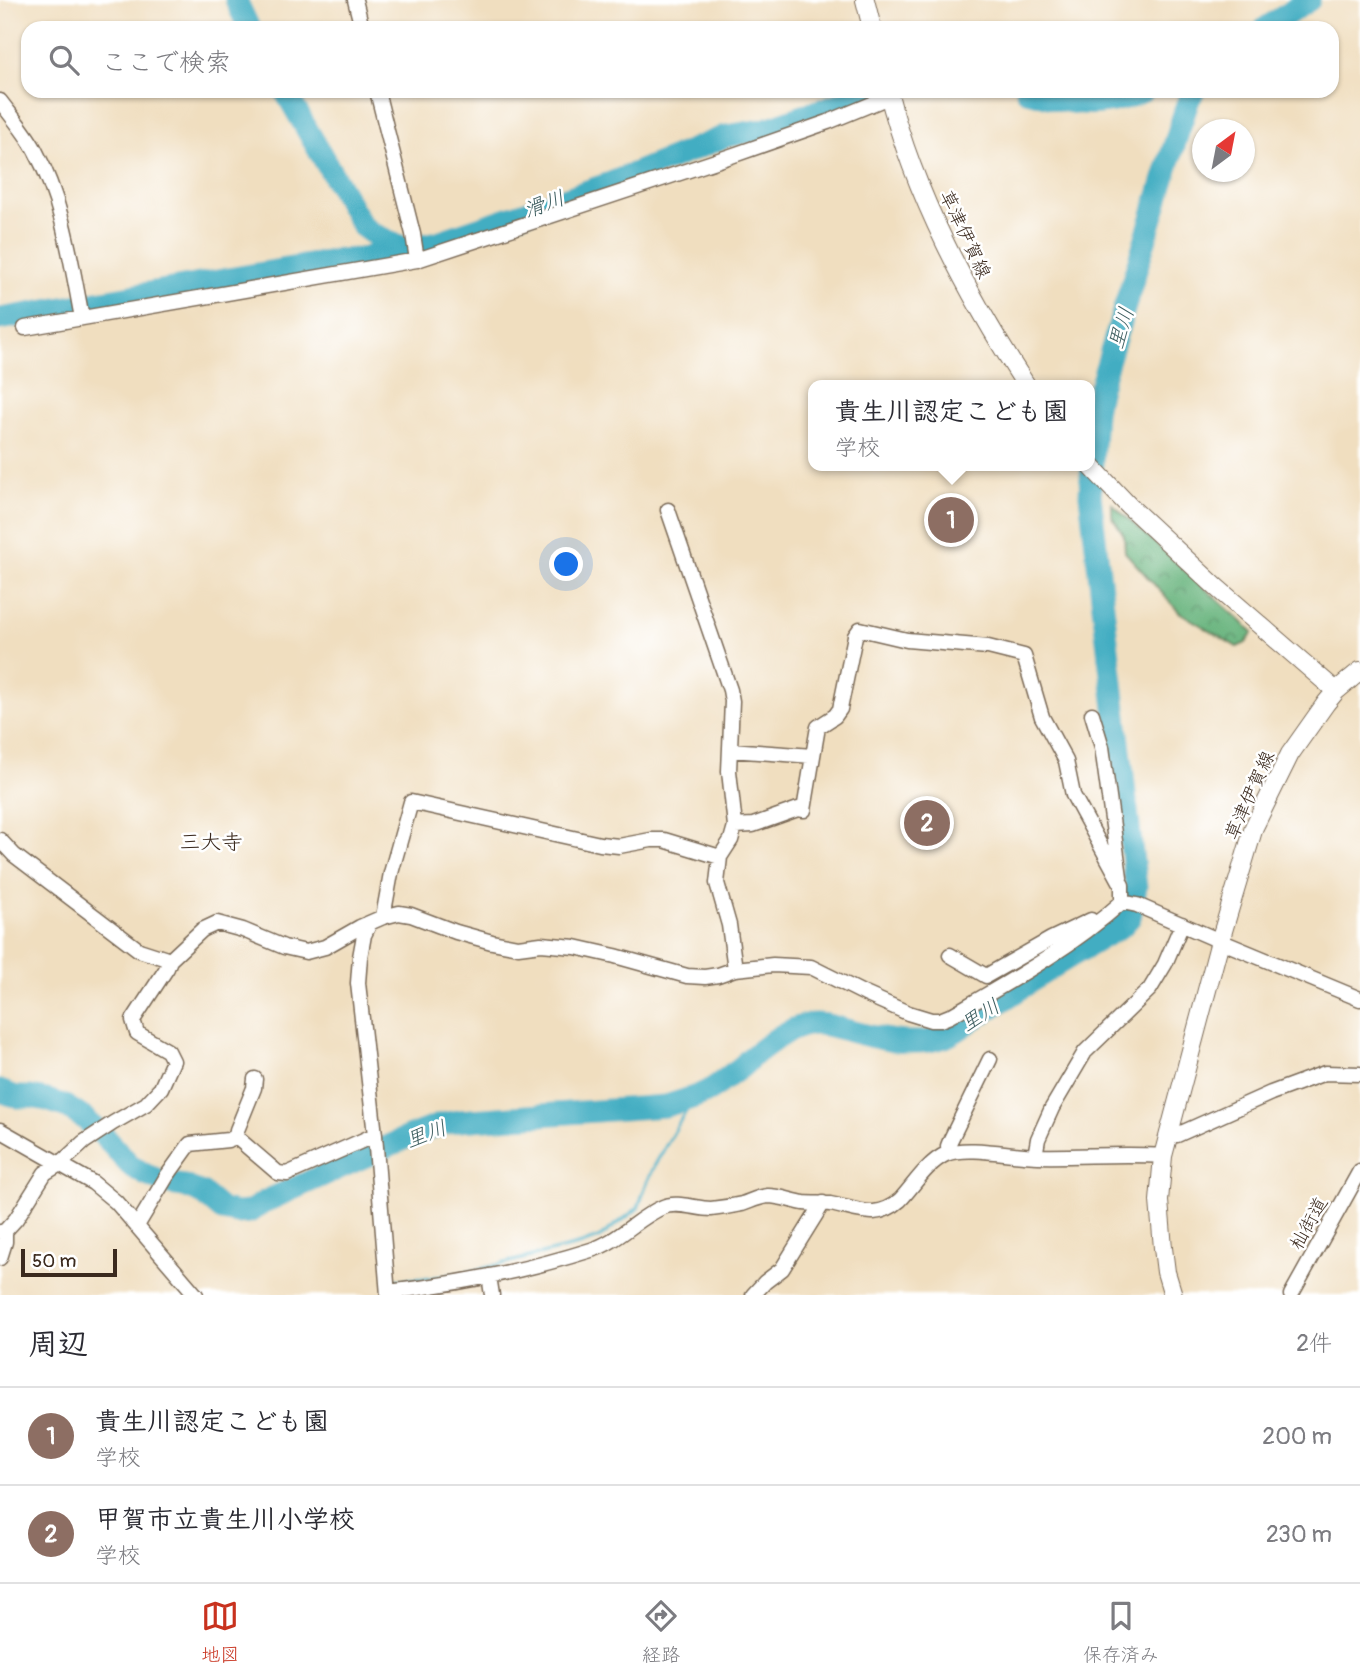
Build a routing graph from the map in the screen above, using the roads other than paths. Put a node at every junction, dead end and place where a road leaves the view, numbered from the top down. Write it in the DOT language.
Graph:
graph roads {
  1 [pos="355,0"];
  2 [pos="865,0"];
  3 [pos="360,21"];
  4 [pos="870,21"];
  5 [pos="379,98"];
  6 [pos="878,98"];
  7 [pos="891,98"];
  8 [pos="0,101"];
  9 [pos="417,255"];
  10 [pos="82,318"];
  11 [pos="25,328"];
  12 [pos="1023,380"];
  13 [pos="1095,470"];
  14 [pos="668,510"];
  15 [pos="1360,671"];
  16 [pos="1336,691"];
  17 [pos="1093,714"];
  18 [pos="730,750"];
  19 [pos="813,756"];
  20 [pos="734,826"];
  21 [pos="0,840"];
  22 [pos="7,855"];
  23 [pos="720,857"];
  24 [pos="1122,885"];
  25 [pos="1128,903"];
  26 [pos="1109,914"];
  27 [pos="377,920"];
  28 [pos="1182,924"];
  29 [pos="1220,942"];
  30 [pos="950,955"];
  31 [pos="170,960"];
  32 [pos="735,969"];
  33 [pos="1360,999"];
  34 [pos="990,1059"];
  35 [pos="1360,1074"];
  36 [pos="255,1079"];
  37 [pos="0,1130"];
  38 [pos="1168,1133"];
  39 [pos="236,1137"];
  40 [pos="375,1138"];
  41 [pos="949,1153"];
  42 [pos="1035,1156"];
  43 [pos="1163,1156"];
  44 [pos="60,1164"];
  45 [pos="1360,1171"];
  46 [pos="823,1203"];
  47 [pos="136,1226"];
  48 [pos="2,1232"];
  49 [pos="0,1258"];
  50 [pos="489,1276"];
  51 [pos="388,1293"];
  52 [pos="196,1295"];
  53 [pos="492,1295"];
  54 [pos="753,1295"];
  55 [pos="1173,1295"];
  56 [pos="1291,1295"];
  1 -- 3 [label="street"];
  2 -- 4 [label="main road"];
  5 -- 9 [label="street"];
  6 -- 9 [label="street"];
  7 -- 12 [label="main road, 草津伊賀線"];
  8 -- 10 [label="street"];
  9 -- 10 [label="street"];
  10 -- 11 [label="street"];
  13 -- 16 [label="main road"];
  14 -- 18 [label="street"];
  15 -- 16 [label="main road, 草津伊賀線"];
  16 -- 29 [label="main road, 草津伊賀線"];
  17 -- 24 [label="street"];
  18 -- 19 [label="street"];
  18 -- 20 [label="street"];
  19 -- 20 [label="street"];
  19 -- 24 [label="street"];
  20 -- 23 [label="street"];
  21 -- 22 [label="street"];
  22 -- 31 [label="street"];
  23 -- 27 [label="street"];
  23 -- 32 [label="street"];
  24 -- 25 [label="street"];
  25 -- 26 [label="street"];
  25 -- 28 [label="street"];
  26 -- 30 [label="street"];
  26 -- 32 [label="street"];
  27 -- 31 [label="street"];
  27 -- 32 [label="street"];
  27 -- 40 [label="street"];
  28 -- 29 [label="street"];
  28 -- 42 [label="street"];
  29 -- 33 [label="street"];
  29 -- 38 [label="main road, 草津伊賀線"];
  31 -- 44 [label="street"];
  34 -- 41 [label="street"];
  35 -- 38 [label="street"];
  36 -- 39 [label="street"];
  37 -- 44 [label="street"];
  38 -- 43 [label="main road, 草津伊賀線"];
  39 -- 40 [label="street"];
  39 -- 47 [label="street"];
  40 -- 51 [label="street"];
  41 -- 42 [label="street"];
  41 -- 46 [label="street"];
  42 -- 43 [label="street"];
  43 -- 55 [label="main road, 草津伊賀線"];
  44 -- 47 [label="street"];
  44 -- 48 [label="street"];
  45 -- 56 [label="street, 杣街道"];
  46 -- 50 [label="street"];
  46 -- 54 [label="street"];
  47 -- 52 [label="street"];
  48 -- 49 [label="street"];
  50 -- 51 [label="street"];
  50 -- 53 [label="street"];
}
